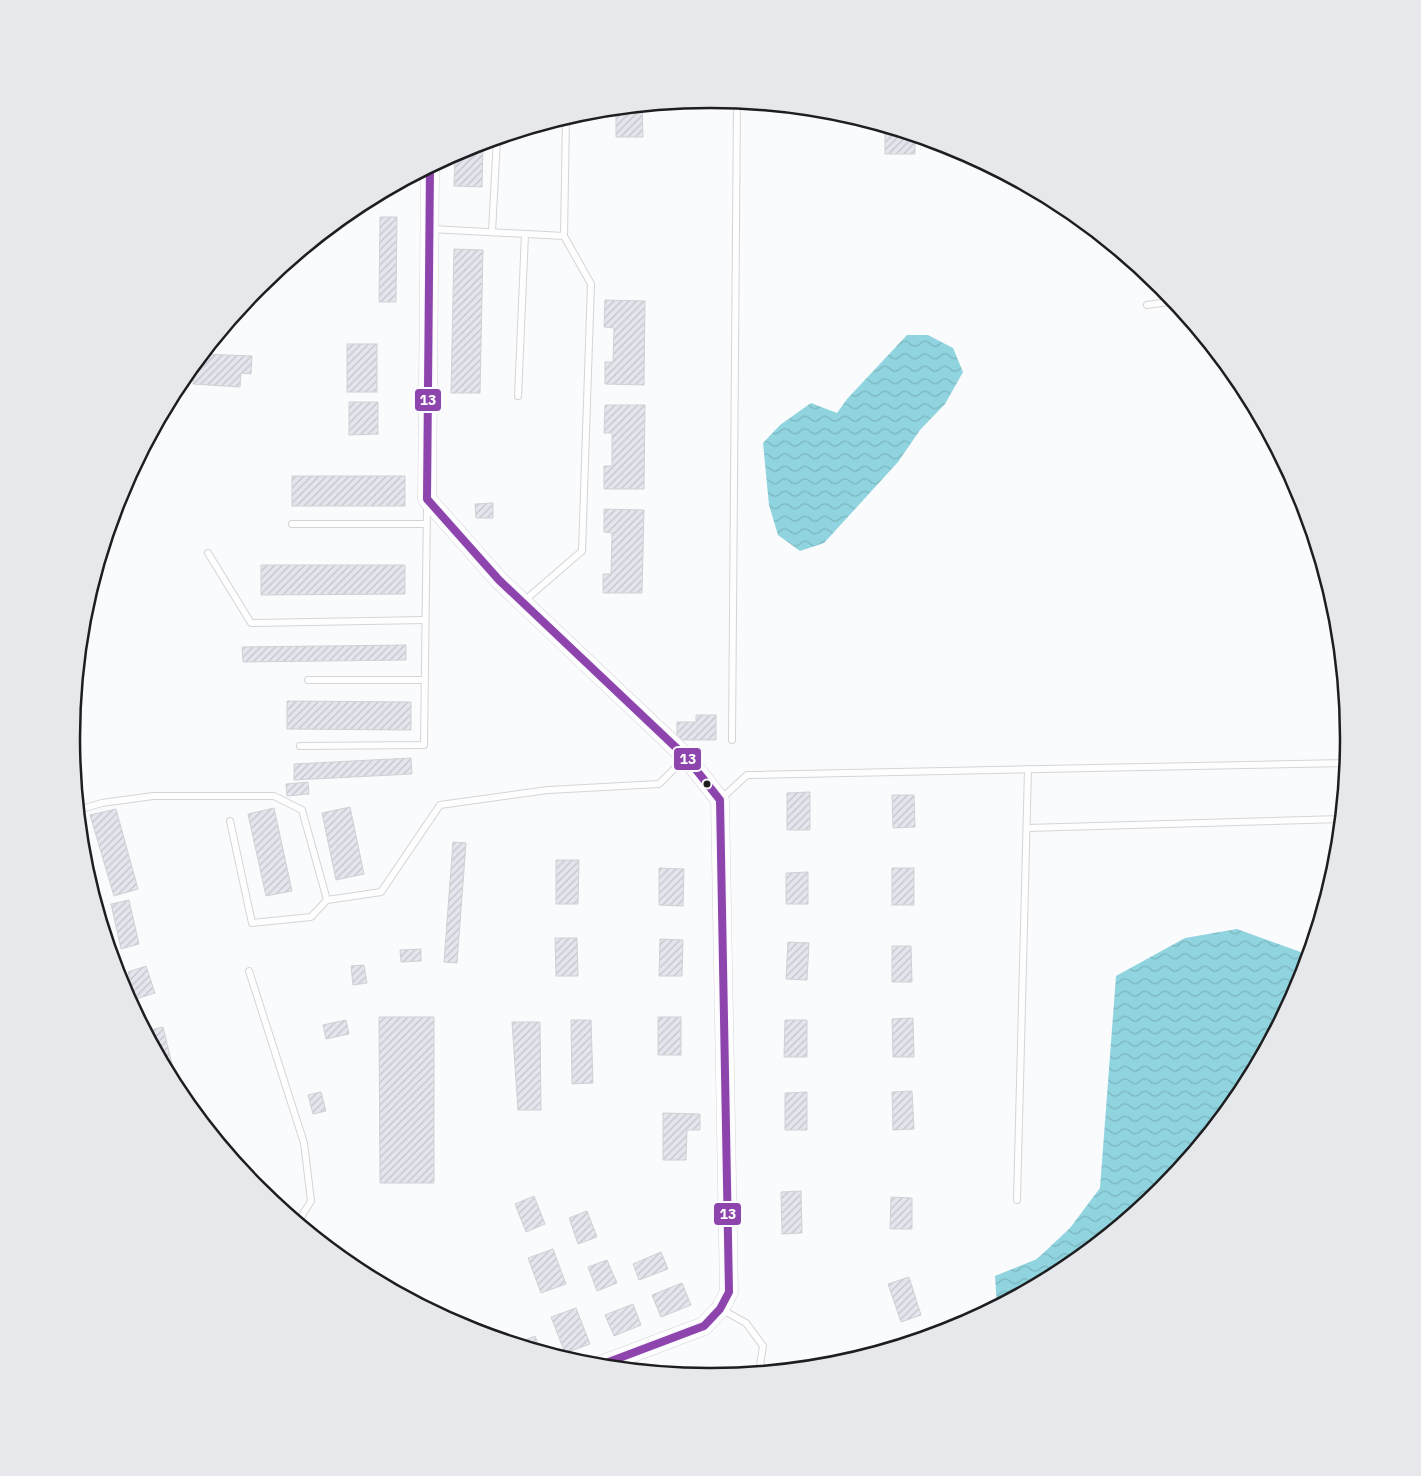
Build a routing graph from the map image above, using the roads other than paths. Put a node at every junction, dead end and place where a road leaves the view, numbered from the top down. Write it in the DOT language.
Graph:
graph roads {
  1 [pos="737,109"];
  2 [pos="566,125"];
  3 [pos="497,145"];
  4 [pos="430,174"];
  5 [pos="430,228"];
  6 [pos="492,232"];
  7 [pos="526,234"];
  8 [pos="564,236"];
  9 [pos="1166,302"];
  10 [pos="1147,305"];
  11 [pos="518,396"];
  12 [pos="427,499"];
  13 [pos="292,524"];
  14 [pos="426,524"];
  15 [pos="208,553"];
  16 [pos="522,602"];
  17 [pos="425,620"];
  18 [pos="308,680"];
  19 [pos="425,680"];
  20 [pos="732,740"];
  21 [pos="300,746"];
  22 [pos="686,757"];
  23 [pos="1340,763"];
  24 [pos="1028,768"];
  25 [pos="720,800"];
  26 [pos="84,808"];
  27 [pos="1336,820"];
  28 [pos="230,821"];
  29 [pos="1027,828"];
  30 [pos="327,900"];
  31 [pos="250,971"];
  32 [pos="1017,1200"];
  33 [pos="301,1217"];
  34 [pos="720,1309"];
  35 [pos="613,1360"];
  36 [pos="760,1366"];
  1 -- 20 [label="lane"];
  2 -- 8 [label="lane"];
  3 -- 6 [label="lane"];
  4 -- 5 [label="street"];
  5 -- 6 [label="lane"];
  5 -- 12 [label="street"];
  6 -- 7 [label="lane"];
  7 -- 8 [label="lane"];
  7 -- 11 [label="lane"];
  8 -- 16 [label="lane"];
  9 -- 10 [label="lane"];
  12 -- 14 [label="lane"];
  12 -- 16 [label="street"];
  13 -- 14 [label="lane"];
  14 -- 17 [label="lane"];
  15 -- 17 [label="lane"];
  16 -- 22 [label="street"];
  17 -- 19 [label="lane"];
  18 -- 19 [label="lane"];
  19 -- 21 [label="lane"];
  22 -- 25 [label="street"];
  22 -- 30 [label="lane"];
  23 -- 24 [label="lane"];
  24 -- 25 [label="lane"];
  24 -- 29 [label="lane"];
  25 -- 34 [label="street"];
  26 -- 30 [label="lane"];
  27 -- 29 [label="lane"];
  28 -- 30 [label="lane"];
  29 -- 32 [label="lane"];
  31 -- 33 [label="lane"];
  34 -- 35 [label="street"];
  34 -- 36 [label="lane"];
}
